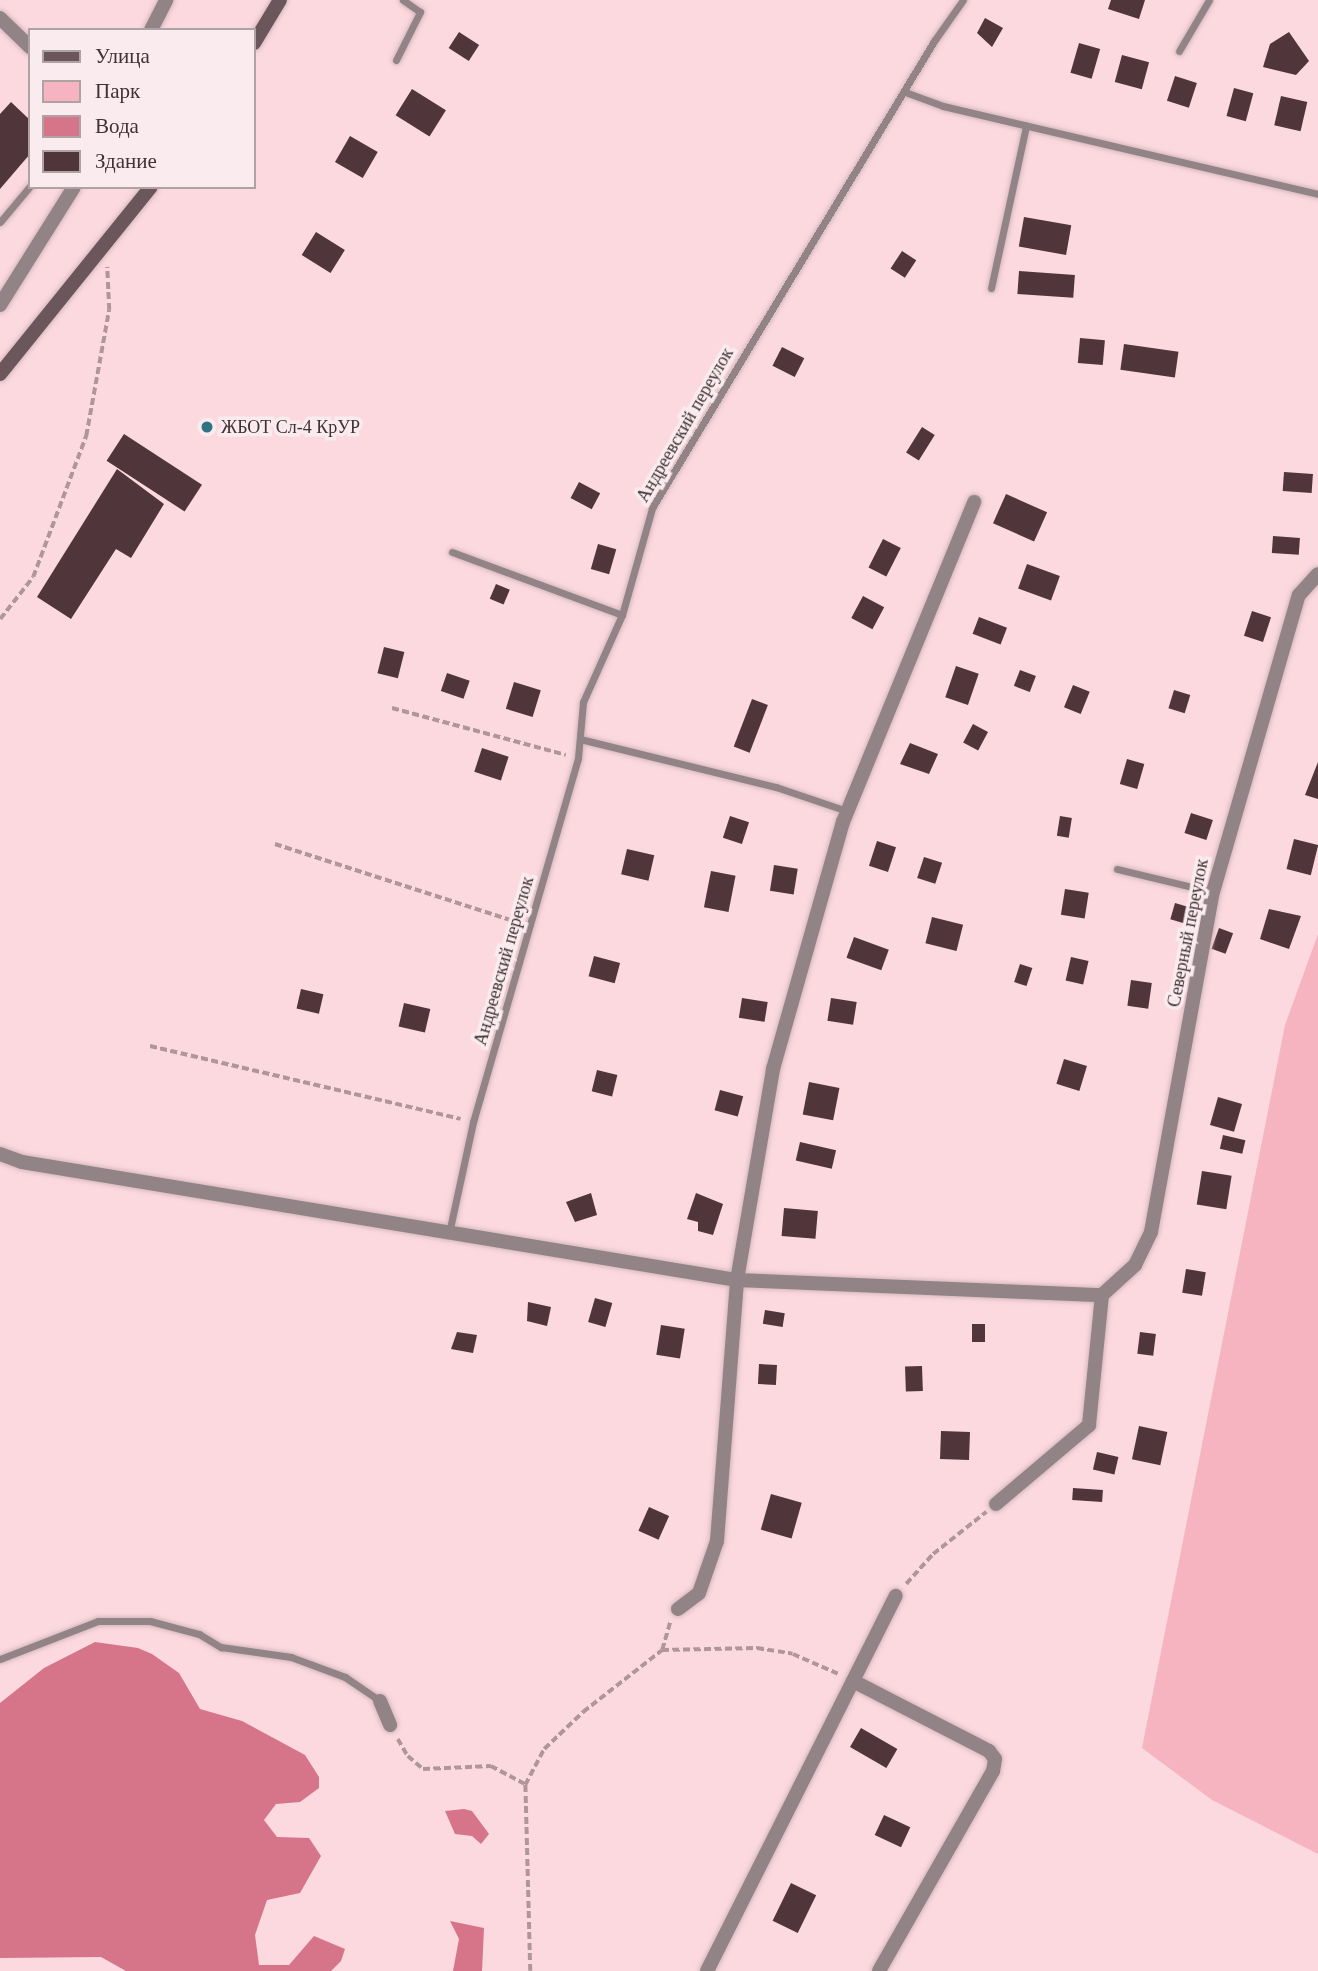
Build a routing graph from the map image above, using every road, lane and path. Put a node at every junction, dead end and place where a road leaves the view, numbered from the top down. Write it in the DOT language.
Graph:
graph roads {
  1 [pos="166,0"];
  2 [pos="281,0"];
  3 [pos="403,0"];
  4 [pos="963,0"];
  5 [pos="1209,0"];
  6 [pos="0,18"];
  7 [pos="152,28"];
  8 [pos="256,40"];
  9 [pos="28,45"];
  10 [pos="1179,51"];
  11 [pos="396,60"];
  12 [pos="905,92"];
  13 [pos="1027,126"];
  14 [pos="28,188"];
  15 [pos="73,189"];
  16 [pos="143,190"];
  17 [pos="1318,194"];
  18 [pos="0,222"];
  19 [pos="106,244"];
  20 [pos="990,288"];
  21 [pos="0,305"];
  22 [pos="0,374"];
  23 [pos="974,502"];
  24 [pos="452,552"];
  25 [pos="1318,574"];
  26 [pos="622,615"];
  27 [pos="0,619"];
  28 [pos="393,708"];
  29 [pos="580,739"];
  30 [pos="578,758"];
  31 [pos="847,811"];
  32 [pos="275,844"];
  33 [pos="1117,869"];
  34 [pos="1213,892"];
  35 [pos="531,927"];
  36 [pos="150,1046"];
  37 [pos="473,1122"];
  38 [pos="0,1154"];
  39 [pos="448,1233"];
  40 [pos="737,1280"];
  41 [pos="1102,1295"];
  42 [pos="996,1504"];
  43 [pos="896,1597"];
  44 [pos="677,1609"];
  45 [pos="663,1650"];
  46 [pos="0,1659"];
  47 [pos="853,1681"];
  48 [pos="380,1701"];
  49 [pos="390,1725"];
  50 [pos="525,1784"];
  51 [pos="530,1971"];
  52 [pos="707,1971"];
  53 [pos="879,1971"];
  1 -- 7 [label="street"];
  2 -- 8 [label="main road"];
  3 -- 11 [label="lane"];
  4 -- 12 [label="lane, Андреевский переулок"];
  5 -- 10 [label="lane"];
  6 -- 9 [label="street"];
  12 -- 13 [label="lane"];
  12 -- 26 [label="lane, Андреевский переулок"];
  13 -- 17 [label="lane"];
  13 -- 20 [label="lane"];
  14 -- 18 [label="lane"];
  15 -- 21 [label="street"];
  16 -- 19 [label="main road"];
  19 -- 22 [label="main road"];
  19 -- 27 [label="path"];
  23 -- 31 [label="street"];
  24 -- 26 [label="lane"];
  25 -- 34 [label="street, Северный переулок"];
  26 -- 29 [label="lane, Андреевский переулок"];
  28 -- 30 [label="path"];
  29 -- 30 [label="lane, Андреевский переулок"];
  29 -- 31 [label="lane"];
  30 -- 35 [label="lane, Андреевский переулок"];
  31 -- 40 [label="street"];
  32 -- 35 [label="path"];
  33 -- 34 [label="lane"];
  34 -- 41 [label="street, Северный переулок"];
  35 -- 37 [label="lane, Андреевский переулок"];
  36 -- 37 [label="path"];
  37 -- 39 [label="lane, Андреевский переулок"];
  38 -- 39 [label="street"];
  39 -- 40 [label="street"];
  40 -- 41 [label="street"];
  40 -- 44 [label="street"];
  41 -- 42 [label="street"];
  42 -- 43 [label="path"];
  43 -- 47 [label="street"];
  44 -- 45 [label="path"];
  45 -- 47 [label="path"];
  45 -- 50 [label="path"];
  46 -- 48 [label="lane"];
  47 -- 52 [label="street"];
  47 -- 53 [label="street"];
  48 -- 49 [label="street"];
  49 -- 50 [label="path"];
  50 -- 51 [label="path"];
}
